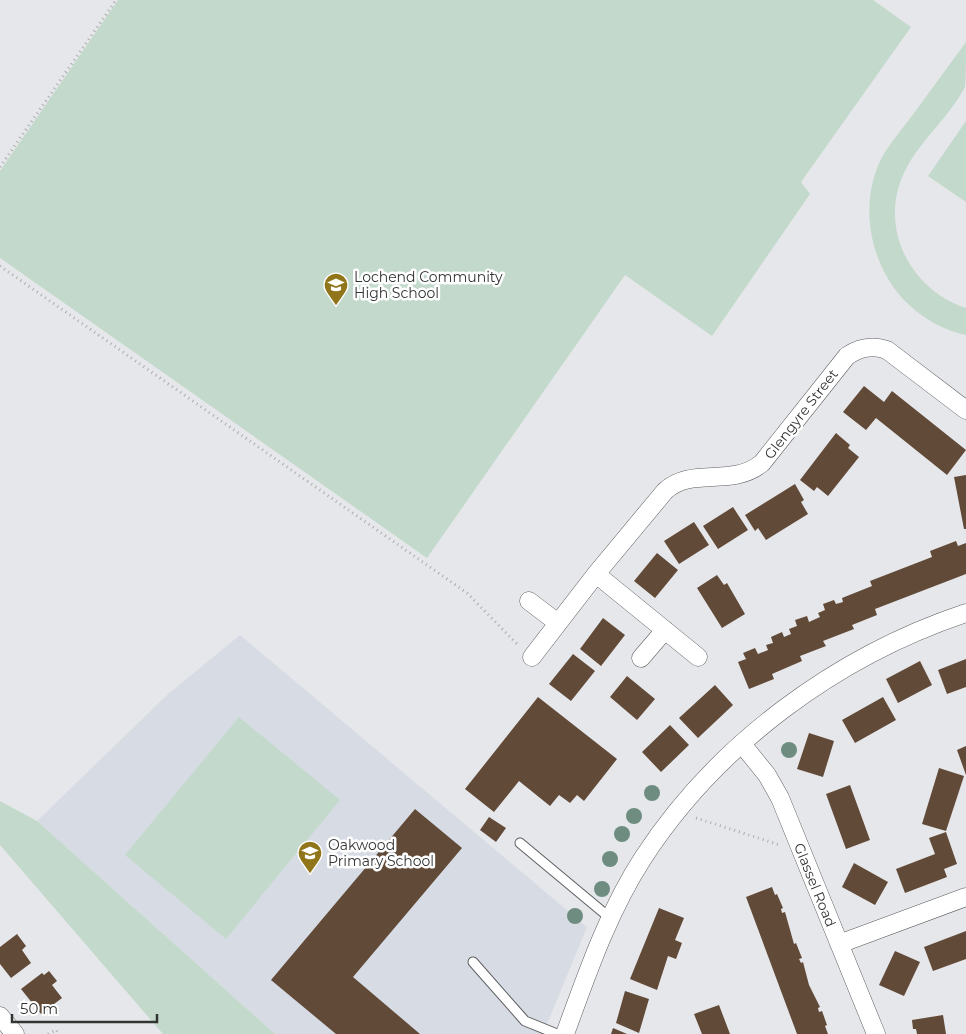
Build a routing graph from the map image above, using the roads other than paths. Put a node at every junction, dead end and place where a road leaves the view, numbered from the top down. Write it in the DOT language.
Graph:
graph roads {
  1 [pos="966,410"];
  2 [pos="596,574"];
  3 [pos="529,601"];
  4 [pos="966,612"];
  5 [pos="558,624"];
  6 [pos="665,630"];
  7 [pos="526,652"];
  8 [pos="642,658"];
  9 [pos="698,658"];
  10 [pos="742,744"];
  11 [pos="520,843"];
  12 [pos="966,897"];
  13 [pos="610,918"];
  14 [pos="839,944"];
  15 [pos="473,962"];
  16 [pos="0,1016"];
  17 [pos="15,1034"];
  18 [pos="557,1034"];
  19 [pos="565,1034"];
  20 [pos="876,1034"];
  1 -- 2 [label="street, Glengyre Street"];
  2 -- 5 [label="street, Glengyre Street"];
  2 -- 6 [label="street"];
  3 -- 5 [label="street"];
  4 -- 10 [label="street"];
  5 -- 7 [label="street, Glengyre Street"];
  6 -- 8 [label="street"];
  6 -- 9 [label="street"];
  10 -- 13 [label="street"];
  10 -- 14 [label="street, Glassel Road"];
  11 -- 13 [label="lane"];
  12 -- 14 [label="street"];
  13 -- 19 [label="street"];
  14 -- 20 [label="street, Glassel Road"];
  15 -- 18 [label="lane"];
  16 -- 17 [label="street"];
}
